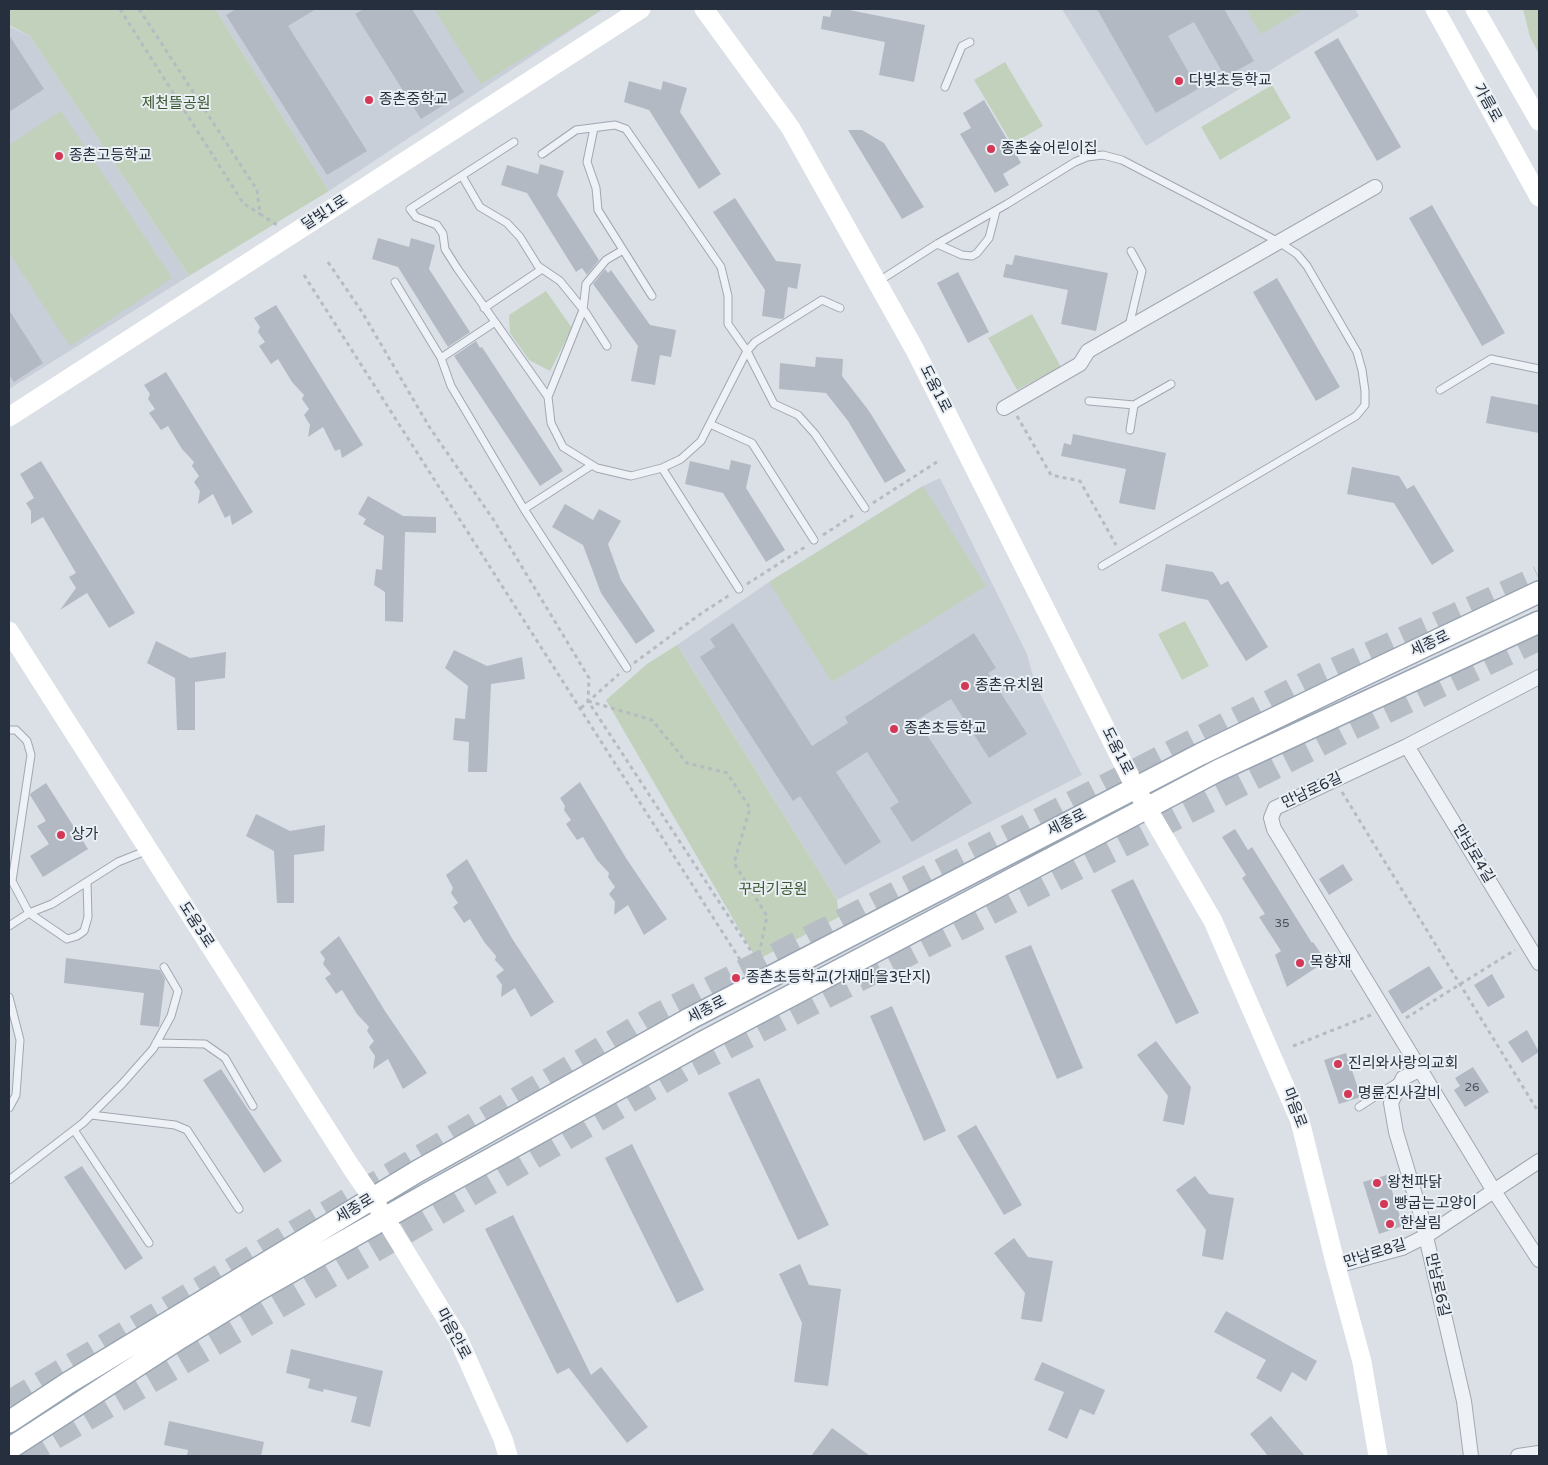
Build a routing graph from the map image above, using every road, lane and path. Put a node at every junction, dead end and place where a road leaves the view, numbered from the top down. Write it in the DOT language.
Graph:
graph roads {
  1 [pos="120,9"];
  2 [pos="139,9"];
  3 [pos="641,9"];
  4 [pos="704,9"];
  5 [pos="1435,9"];
  6 [pos="1475,9"];
  7 [pos="970,42"];
  8 [pos="945,87"];
  9 [pos="1539,121"];
  10 [pos="594,128"];
  11 [pos="514,142"];
  12 [pos="542,154"];
  13 [pos="462,176"];
  14 [pos="1375,187"];
  15 [pos="1539,197"];
  16 [pos="996,210"];
  17 [pos="260,214"];
  18 [pos="284,229"];
  19 [pos="1279,242"];
  20 [pos="937,244"];
  21 [pos="623,250"];
  22 [pos="1131,251"];
  23 [pos="328,262"];
  24 [pos="542,269"];
  25 [pos="304,275"];
  26 [pos="395,282"];
  27 [pos="876,283"];
  28 [pos="652,296"];
  29 [pos="484,308"];
  30 [pos="840,308"];
  31 [pos="583,310"];
  32 [pos="494,322"];
  33 [pos="1129,328"];
  34 [pos="607,346"];
  35 [pos="747,351"];
  36 [pos="441,358"];
  37 [pos="1539,370"];
  38 [pos="1171,384"];
  39 [pos="1440,390"];
  40 [pos="548,397"];
  41 [pos="1089,401"];
  42 [pos="1134,405"];
  43 [pos="1007,406"];
  44 [pos="9,417"];
  45 [pos="710,424"];
  46 [pos="1130,430"];
  47 [pos="940,460"];
  48 [pos="592,465"];
  49 [pos="662,468"];
  50 [pos="865,508"];
  51 [pos="524,509"];
  52 [pos="814,540"];
  53 [pos="1121,555"];
  54 [pos="1102,566"];
  55 [pos="739,589"];
  56 [pos="1539,592"];
  57 [pos="1539,622"];
  58 [pos="9,631"];
  59 [pos="627,668"];
  60 [pos="1539,677"];
  61 [pos="588,701"];
  62 [pos="581,708"];
  63 [pos="9,730"];
  64 [pos="1407,746"];
  65 [pos="1339,787"];
  66 [pos="1136,788"];
  67 [pos="1146,807"];
  68 [pos="149,850"];
  69 [pos="87,882"];
  70 [pos="29,914"];
  71 [pos="9,926"];
  72 [pos="1519,947"];
  73 [pos="1539,963"];
  74 [pos="744,966"];
  75 [pos="164,967"];
  76 [pos="1460,984"];
  77 [pos="9,997"];
  78 [pos="1376,1013"];
  79 [pos="1403,1020"];
  80 [pos="156,1043"];
  81 [pos="1293,1046"];
  82 [pos="1421,1069"];
  83 [pos="1403,1078"];
  84 [pos="253,1106"];
  85 [pos="1359,1107"];
  86 [pos="9,1108"];
  87 [pos="1539,1113"];
  88 [pos="91,1115"];
  89 [pos="74,1130"];
  90 [pos="1539,1161"];
  91 [pos="9,1180"];
  92 [pos="1494,1191"];
  93 [pos="373,1199"];
  94 [pos="238,1209"];
  95 [pos="384,1218"];
  96 [pos="1426,1236"];
  97 [pos="149,1242"];
  98 [pos="1539,1260"];
  99 [pos="1336,1266"];
  100 [pos="9,1422"];
  101 [pos="9,1449"];
  102 [pos="1539,1453"];
  103 [pos="508,1456"];
  104 [pos="1378,1456"];
  105 [pos="1471,1456"];
  106 [pos="1518,1456"];
  1 -- 17 [label="path"];
  2 -- 17 [label="path"];
  3 -- 44 [label="street, 달빛1로"];
  4 -- 27 [label="street, 도움1로"];
  5 -- 15 [label="street, 가름로"];
  6 -- 9 [label="street"];
  7 -- 8 [label="lane"];
  10 -- 12 [label="lane"];
  10 -- 21 [label="lane"];
  10 -- 35 [label="lane"];
  11 -- 13 [label="lane"];
  13 -- 24 [label="lane"];
  13 -- 29 [label="lane"];
  14 -- 19 [label="street"];
  16 -- 19 [label="lane"];
  16 -- 20 [label="lane"];
  16 -- 20 [label="lane"];
  17 -- 18 [label="path"];
  19 -- 33 [label="street"];
  19 -- 53 [label="lane"];
  20 -- 27 [label="lane"];
  21 -- 28 [label="lane"];
  21 -- 31 [label="lane"];
  22 -- 33 [label="lane"];
  23 -- 61 [label="path"];
  24 -- 29 [label="lane"];
  24 -- 31 [label="lane"];
  25 -- 62 [label="path"];
  26 -- 36 [label="lane"];
  27 -- 66 [label="street, 도움1로"];
  29 -- 32 [label="lane"];
  30 -- 35 [label="lane"];
  31 -- 34 [label="lane"];
  31 -- 40 [label="lane"];
  32 -- 36 [label="lane"];
  32 -- 40 [label="lane"];
  33 -- 43 [label="street"];
  35 -- 45 [label="lane"];
  35 -- 50 [label="lane"];
  36 -- 51 [label="lane"];
  37 -- 39 [label="lane"];
  38 -- 42 [label="lane"];
  40 -- 48 [label="lane"];
  41 -- 42 [label="lane"];
  42 -- 46 [label="lane"];
  43 -- 53 [label="path"];
  45 -- 49 [label="lane"];
  45 -- 52 [label="lane"];
  47 -- 50 [label="path"];
  48 -- 49 [label="lane"];
  48 -- 51 [label="lane"];
  49 -- 55 [label="lane"];
  50 -- 52 [label="path"];
  51 -- 59 [label="lane"];
  52 -- 55 [label="path"];
  53 -- 54 [label="lane"];
  55 -- 59 [label="path"];
  56 -- 66 [label="main road, 세종로"];
  57 -- 67 [label="main road, 세종로"];
  58 -- 68 [label="street, 도움3로"];
  59 -- 61 [label="path"];
  60 -- 64 [label="street, 만남로6길"];
  61 -- 61 [label="path"];
  61 -- 62 [label="path"];
  62 -- 74 [label="path"];
  63 -- 70 [label="lane"];
  64 -- 73 [label="street, 만남로4길"];
  64 -- 82 [label="street, 만남로6길"];
  65 -- 76 [label="path"];
  66 -- 67 [label="street, 마음로"];
  66 -- 93 [label="main road, 세종로"];
  67 -- 95 [label="main road, 세종로"];
  67 -- 99 [label="street, 마음로"];
  68 -- 69 [label="lane"];
  68 -- 93 [label="street, 도움3로"];
  69 -- 70 [label="lane"];
  69 -- 70 [label="lane"];
  70 -- 71 [label="lane"];
  72 -- 76 [label="path"];
  75 -- 80 [label="lane"];
  76 -- 79 [label="path"];
  76 -- 87 [label="path"];
  77 -- 86 [label="lane"];
  78 -- 81 [label="path"];
  80 -- 84 [label="lane"];
  80 -- 88 [label="lane"];
  82 -- 83 [label="street"];
  82 -- 92 [label="street, 만남로6길"];
  83 -- 85 [label="lane"];
  83 -- 96 [label="street, 만남로6길"];
  88 -- 89 [label="lane"];
  88 -- 94 [label="lane"];
  89 -- 91 [label="lane"];
  89 -- 97 [label="lane"];
  90 -- 92 [label="street, 만남로8길"];
  92 -- 96 [label="street, 만남로8길"];
  92 -- 98 [label="street, 만남로6길"];
  93 -- 95 [label="street, 도움3로"];
  93 -- 100 [label="main road, 세종로"];
  95 -- 101 [label="main road, 세종로"];
  95 -- 103 [label="street, 마음안로"];
  96 -- 99 [label="street, 만남로8길"];
  96 -- 105 [label="street, 만남로6길"];
  99 -- 104 [label="street, 마음로"];
  102 -- 106 [label="street"];
}
